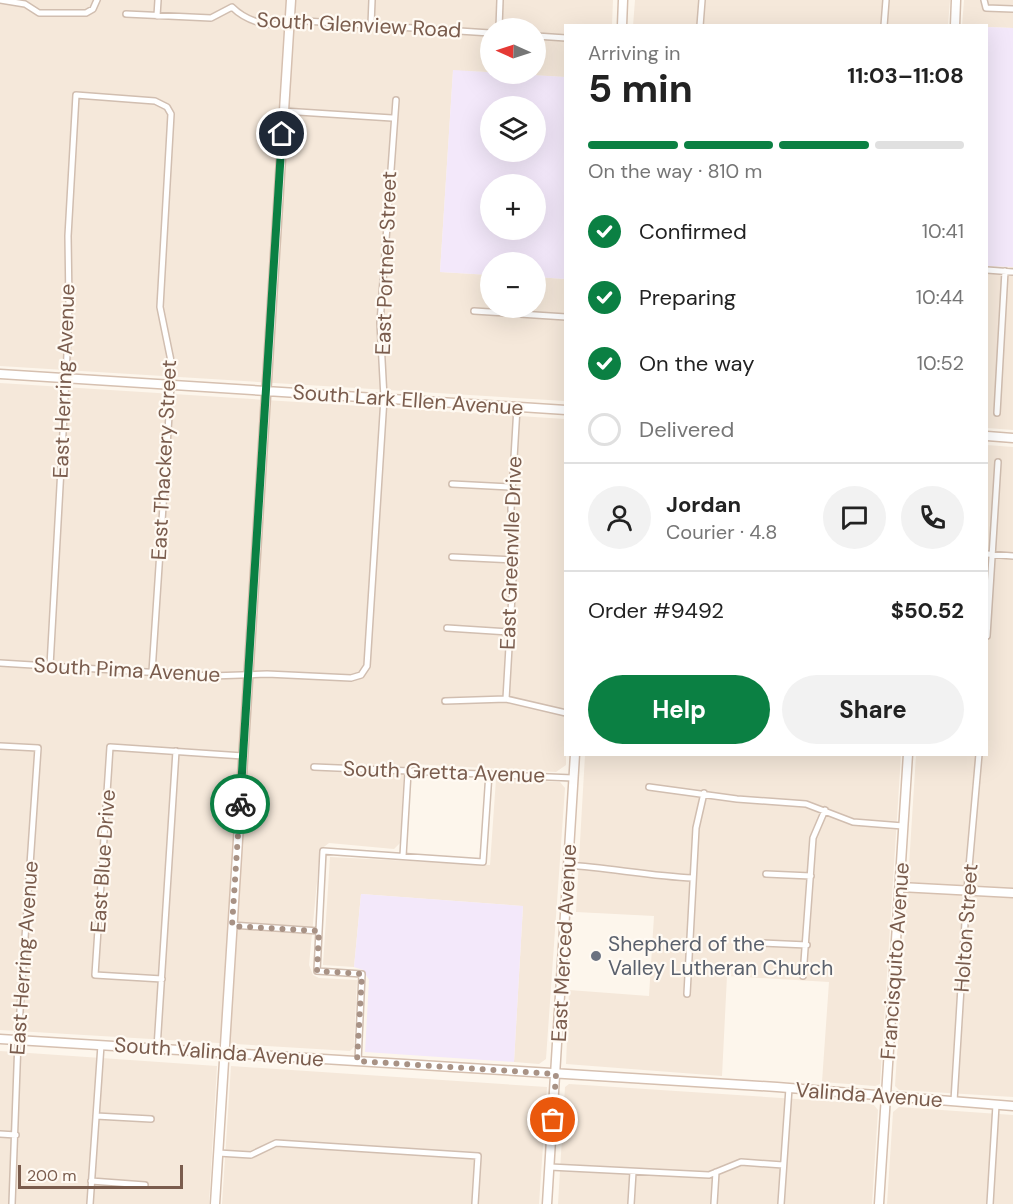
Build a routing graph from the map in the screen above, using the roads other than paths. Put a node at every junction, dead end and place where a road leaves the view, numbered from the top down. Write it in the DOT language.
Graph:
graph roads {
  1 [pos="0,0"];
  2 [pos="97,0"];
  3 [pos="158,0"];
  4 [pos="228,0"];
  5 [pos="291,0"];
  6 [pos="372,0"];
  7 [pos="500,0"];
  8 [pos="623,0"];
  9 [pos="702,0"];
  10 [pos="886,0"];
  11 [pos="956,0"];
  12 [pos="984,0"];
  13 [pos="232,7"];
  14 [pos="1013,9"];
  15 [pos="126,14"];
  16 [pos="157,16"];
  17 [pos="499,18"];
  18 [pos="290,20"];
  19 [pos="621,24"];
  20 [pos="700,24"];
  21 [pos="884,24"];
  22 [pos="955,24"];
  23 [pos="371,25"];
  24 [pos="480,32"];
  25 [pos="546,37"];
  26 [pos="564,38"];
  27 [pos="396,100"];
  28 [pos="168,106"];
  29 [pos="283,111"];
  30 [pos="393,118"];
  31 [pos="988,270"];
  32 [pos="1005,271"];
  33 [pos="1013,272"];
  34 [pos="474,311"];
  35 [pos="564,317"];
  36 [pos="0,374"];
  37 [pos="66,378"];
  38 [pos="171,385"];
  39 [pos="267,391"];
  40 [pos="384,399"];
  41 [pos="517,407"];
  42 [pos="564,410"];
  43 [pos="997,413"];
  44 [pos="988,436"];
  45 [pos="1013,438"];
  46 [pos="998,462"];
  47 [pos="452,484"];
  48 [pos="512,487"];
  49 [pos="990,554"];
  50 [pos="452,556"];
  51 [pos="1013,556"];
  52 [pos="514,560"];
  53 [pos="988,609"];
  54 [pos="447,628"];
  55 [pos="509,632"];
  56 [pos="0,663"];
  57 [pos="50,666"];
  58 [pos="152,672"];
  59 [pos="249,675"];
  60 [pos="361,675"];
  61 [pos="506,699"];
  62 [pos="445,701"];
  63 [pos="564,713"];
  64 [pos="0,746"];
  65 [pos="176,752"];
  66 [pos="243,756"];
  67 [pos="575,756"];
  68 [pos="908,756"];
  69 [pos="980,756"];
  70 [pos="314,766"];
  71 [pos="408,772"];
  72 [pos="489,773"];
  73 [pos="573,778"];
  74 [pos="649,788"];
  75 [pos="704,793"];
  76 [pos="825,810"];
  77 [pos="903,826"];
  78 [pos="403,856"];
  79 [pos="568,865"];
  80 [pos="766,874"];
  81 [pos="811,876"];
  82 [pos="693,878"];
  83 [pos="900,886"];
  84 [pos="967,890"];
  85 [pos="1013,893"];
  86 [pos="232,926"];
  87 [pos="319,931"];
  88 [pos="762,943"];
  89 [pos="807,945"];
  90 [pos="803,976"];
  91 [pos="162,979"];
  92 [pos="687,994"];
  93 [pos="0,1039"];
  94 [pos="18,1040"];
  95 [pos="101,1045"];
  96 [pos="157,1048"];
  97 [pos="224,1053"];
  98 [pos="357,1061"];
  99 [pos="556,1074"];
  100 [pos="724,1084"];
  101 [pos="789,1089"];
  102 [pos="886,1096"];
  103 [pos="954,1101"];
  104 [pos="996,1105"];
  105 [pos="1013,1106"];
  106 [pos="96,1116"];
  107 [pos="151,1119"];
  108 [pos="0,1134"];
  109 [pos="16,1135"];
  110 [pos="218,1153"];
  111 [pos="783,1165"];
  112 [pos="549,1167"];
  113 [pos="633,1172"];
  114 [pos="716,1172"];
  115 [pos="91,1181"];
  116 [pos="145,1185"];
  117 [pos="12,1204"];
  118 [pos="90,1204"];
  119 [pos="215,1204"];
  120 [pos="475,1204"];
  121 [pos="547,1204"];
  122 [pos="631,1204"];
  123 [pos="714,1204"];
  124 [pos="781,1204"];
  125 [pos="879,1204"];
  126 [pos="990,1204"];
  1 -- 2 [label="street"];
  3 -- 16 [label="street"];
  4 -- 13 [label="street"];
  5 -- 18 [label="street"];
  6 -- 23 [label="street"];
  7 -- 17 [label="street"];
  8 -- 19 [label="street"];
  9 -- 20 [label="street"];
  10 -- 21 [label="street"];
  11 -- 22 [label="street"];
  12 -- 14 [label="street"];
  13 -- 16 [label="street, South Glenview Road"];
  13 -- 18 [label="street, South Glenview Road"];
  15 -- 16 [label="street, South Glenview Road"];
  18 -- 23 [label="street, South Glenview Road"];
  18 -- 29 [label="street"];
  23 -- 24 [label="street, South Glenview Road"];
  25 -- 26 [label="street"];
  27 -- 30 [label="street, East Portner Street"];
  28 -- 37 [label="street, East Herring Avenue"];
  28 -- 38 [label="street, East Thackery Street"];
  29 -- 30 [label="street"];
  29 -- 39 [label="street"];
  30 -- 40 [label="street, East Portner Street"];
  31 -- 32 [label="street"];
  32 -- 33 [label="street"];
  32 -- 43 [label="street"];
  34 -- 35 [label="street"];
  36 -- 37 [label="street, South Lark Ellen Avenue"];
  37 -- 38 [label="street, South Lark Ellen Avenue"];
  37 -- 57 [label="street, East Herring Avenue"];
  38 -- 39 [label="street, South Lark Ellen Avenue"];
  38 -- 58 [label="street, East Thackery Street"];
  39 -- 40 [label="street, South Lark Ellen Avenue"];
  39 -- 59 [label="street"];
  40 -- 41 [label="street, South Lark Ellen Avenue"];
  40 -- 60 [label="street, East Portner Street"];
  41 -- 42 [label="street, South Lark Ellen Avenue"];
  41 -- 48 [label="street, East Greenvlle Drive"];
  44 -- 45 [label="street"];
  46 -- 49 [label="street"];
  47 -- 48 [label="street"];
  48 -- 52 [label="street, East Greenvlle Drive"];
  49 -- 51 [label="street"];
  49 -- 53 [label="street"];
  50 -- 52 [label="street"];
  52 -- 55 [label="street, East Greenvlle Drive"];
  54 -- 55 [label="street"];
  55 -- 61 [label="street, East Greenvlle Drive"];
  56 -- 57 [label="street, South Pima Avenue"];
  57 -- 58 [label="street, South Pima Avenue"];
  58 -- 59 [label="street, South Pima Avenue"];
  59 -- 60 [label="street, South Pima Avenue"];
  59 -- 66 [label="street"];
  61 -- 62 [label="street"];
  61 -- 63 [label="street"];
  64 -- 94 [label="street, East Herring Avenue"];
  65 -- 66 [label="street"];
  65 -- 91 [label="street"];
  65 -- 91 [label="street, East Blue Drive"];
  66 -- 86 [label="street"];
  67 -- 73 [label="street, East Merced Avenue"];
  68 -- 77 [label="street, Francisquito Avenue"];
  69 -- 84 [label="street, Holton Street"];
  70 -- 71 [label="street, South Gretta Avenue"];
  71 -- 72 [label="street, South Gretta Avenue"];
  71 -- 78 [label="street"];
  72 -- 73 [label="street, South Gretta Avenue"];
  72 -- 78 [label="street"];
  73 -- 79 [label="street, East Merced Avenue"];
  74 -- 75 [label="street"];
  75 -- 76 [label="street"];
  75 -- 82 [label="street"];
  76 -- 77 [label="street"];
  76 -- 81 [label="street"];
  77 -- 83 [label="street, Francisquito Avenue"];
  78 -- 87 [label="street"];
  79 -- 82 [label="street"];
  79 -- 99 [label="street, East Merced Avenue"];
  80 -- 81 [label="street"];
  81 -- 89 [label="street"];
  82 -- 92 [label="street"];
  83 -- 84 [label="street"];
  83 -- 102 [label="street, Francisquito Avenue"];
  84 -- 85 [label="street"];
  84 -- 103 [label="street, Holton Street"];
  86 -- 87 [label="street"];
  86 -- 97 [label="street"];
  87 -- 98 [label="street"];
  88 -- 89 [label="street"];
  89 -- 90 [label="street"];
  91 -- 96 [label="street"];
  93 -- 94 [label="street, South Valinda Avenue"];
  94 -- 95 [label="street, South Valinda Avenue"];
  94 -- 109 [label="street, East Herring Avenue"];
  95 -- 96 [label="street, South Valinda Avenue"];
  95 -- 106 [label="street"];
  96 -- 97 [label="street, South Valinda Avenue"];
  97 -- 98 [label="street, South Valinda Avenue"];
  97 -- 110 [label="street"];
  98 -- 99 [label="street, South Valinda Avenue"];
  99 -- 100 [label="street, South Valinda Avenue"];
  99 -- 112 [label="street, East Merced Avenue"];
  100 -- 101 [label="street, Valinda Avenue"];
  101 -- 102 [label="street, Valinda Avenue"];
  101 -- 111 [label="street"];
  102 -- 103 [label="street, Valinda Avenue"];
  102 -- 125 [label="street, Francisquito Avenue"];
  103 -- 104 [label="street, Valinda Avenue"];
  104 -- 105 [label="street, Valinda Avenue"];
  104 -- 126 [label="street"];
  106 -- 107 [label="street"];
  106 -- 115 [label="street"];
  108 -- 109 [label="street"];
  109 -- 117 [label="street, East Herring Avenue"];
  110 -- 119 [label="street"];
  110 -- 120 [label="street"];
  111 -- 114 [label="street"];
  111 -- 124 [label="street"];
  112 -- 113 [label="street"];
  112 -- 121 [label="street, East Merced Avenue"];
  113 -- 114 [label="street"];
  113 -- 122 [label="street"];
  114 -- 123 [label="street"];
  115 -- 116 [label="street"];
  115 -- 118 [label="street"];
}
